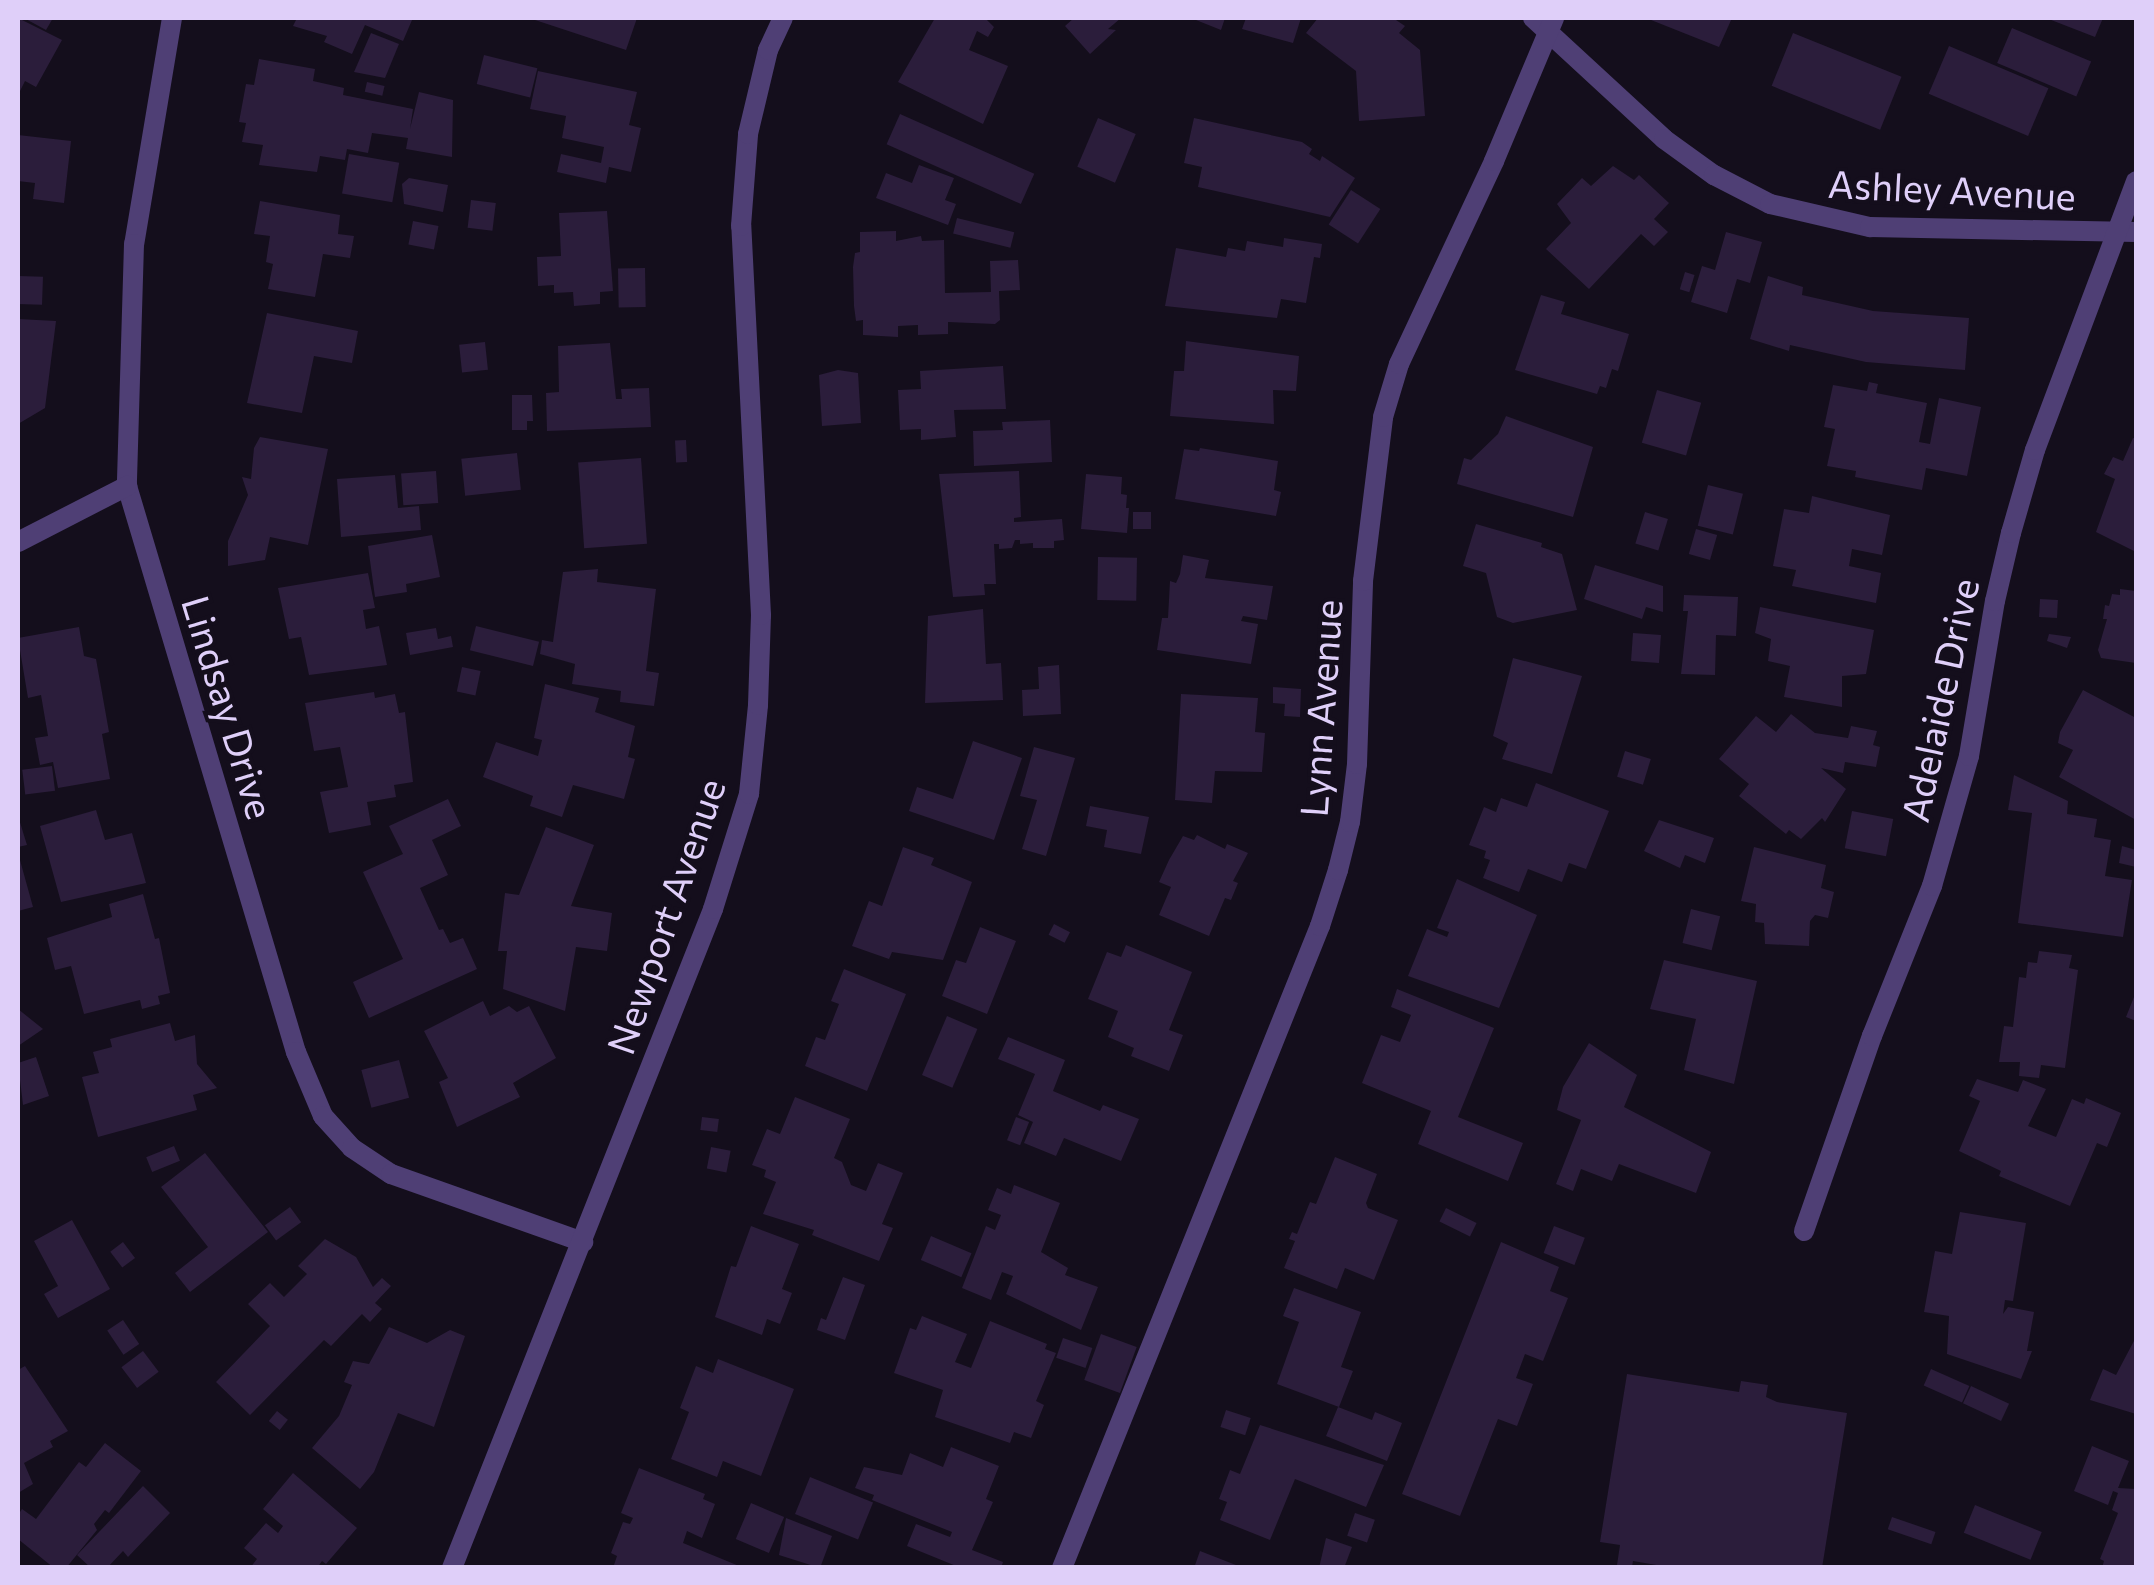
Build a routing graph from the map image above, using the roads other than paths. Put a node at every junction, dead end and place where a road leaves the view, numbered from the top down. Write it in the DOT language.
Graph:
graph roads {
  1 [pos="172,18"];
  2 [pos="783,18"];
  3 [pos="1545,22"];
  4 [pos="2136,181"];
  5 [pos="2126,232"];
  6 [pos="126,486"];
  7 [pos="18,542"];
  8 [pos="1804,1231"];
  9 [pos="582,1242"];
  10 [pos="452,1568"];
  11 [pos="1062,1568"];
  1 -- 6 [label="street, Lindsay Drive"];
  2 -- 9 [label="street, Newport Avenue"];
  3 -- 5 [label="street, Ashley Avenue"];
  3 -- 11 [label="street, Lynn Avenue"];
  4 -- 5 [label="street, Adelaide Drive"];
  5 -- 8 [label="street, Adelaide Drive"];
  6 -- 7 [label="street"];
  6 -- 9 [label="street, Lindsay Drive"];
  9 -- 10 [label="street, Newport Avenue"];
}
